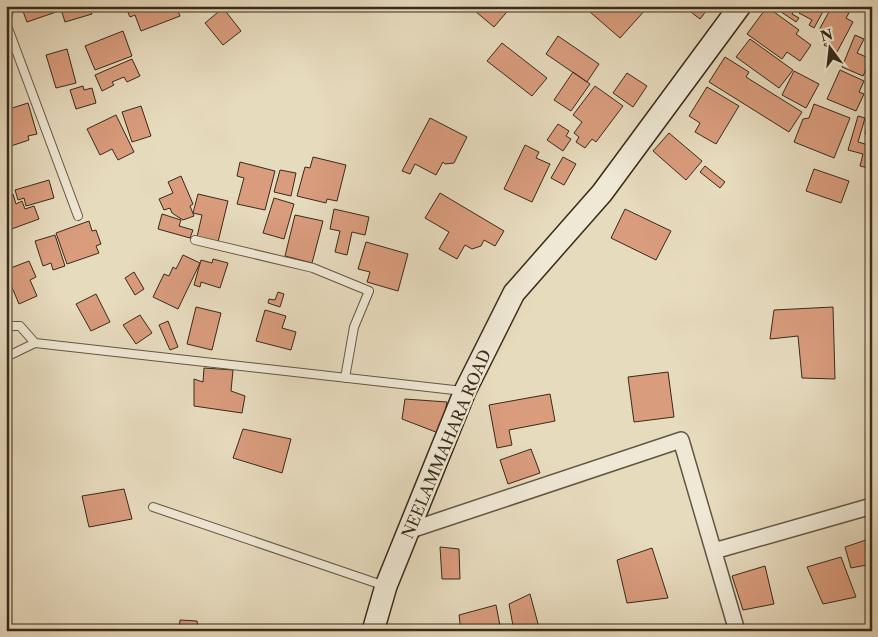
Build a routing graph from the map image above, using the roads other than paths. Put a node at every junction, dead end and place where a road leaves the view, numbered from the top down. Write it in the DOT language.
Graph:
graph roads {
  1 [pos="10,6"];
  2 [pos="740,6"];
  3 [pos="78,216"];
  4 [pos="195,240"];
  5 [pos="6,326"];
  6 [pos="34,343"];
  7 [pos="6,357"];
  8 [pos="345,378"];
  9 [pos="465,391"];
  10 [pos="872,506"];
  11 [pos="153,507"];
  12 [pos="408,531"];
  13 [pos="714,551"];
  14 [pos="386,586"];
  15 [pos="373,631"];
  16 [pos="736,631"];
  1 -- 3 [label="lane"];
  2 -- 9 [label="street, NEELAMMAHARA ROAD"];
  4 -- 8 [label="lane"];
  5 -- 6 [label="lane"];
  6 -- 7 [label="lane"];
  6 -- 8 [label="lane"];
  8 -- 9 [label="lane"];
  9 -- 12 [label="street, NEELAMMAHARA ROAD"];
  10 -- 13 [label="street"];
  11 -- 14 [label="lane"];
  12 -- 13 [label="street"];
  12 -- 14 [label="street, NEELAMMAHARA ROAD"];
  13 -- 16 [label="street"];
  14 -- 15 [label="street, NEELAMMAHARA ROAD"];
}
